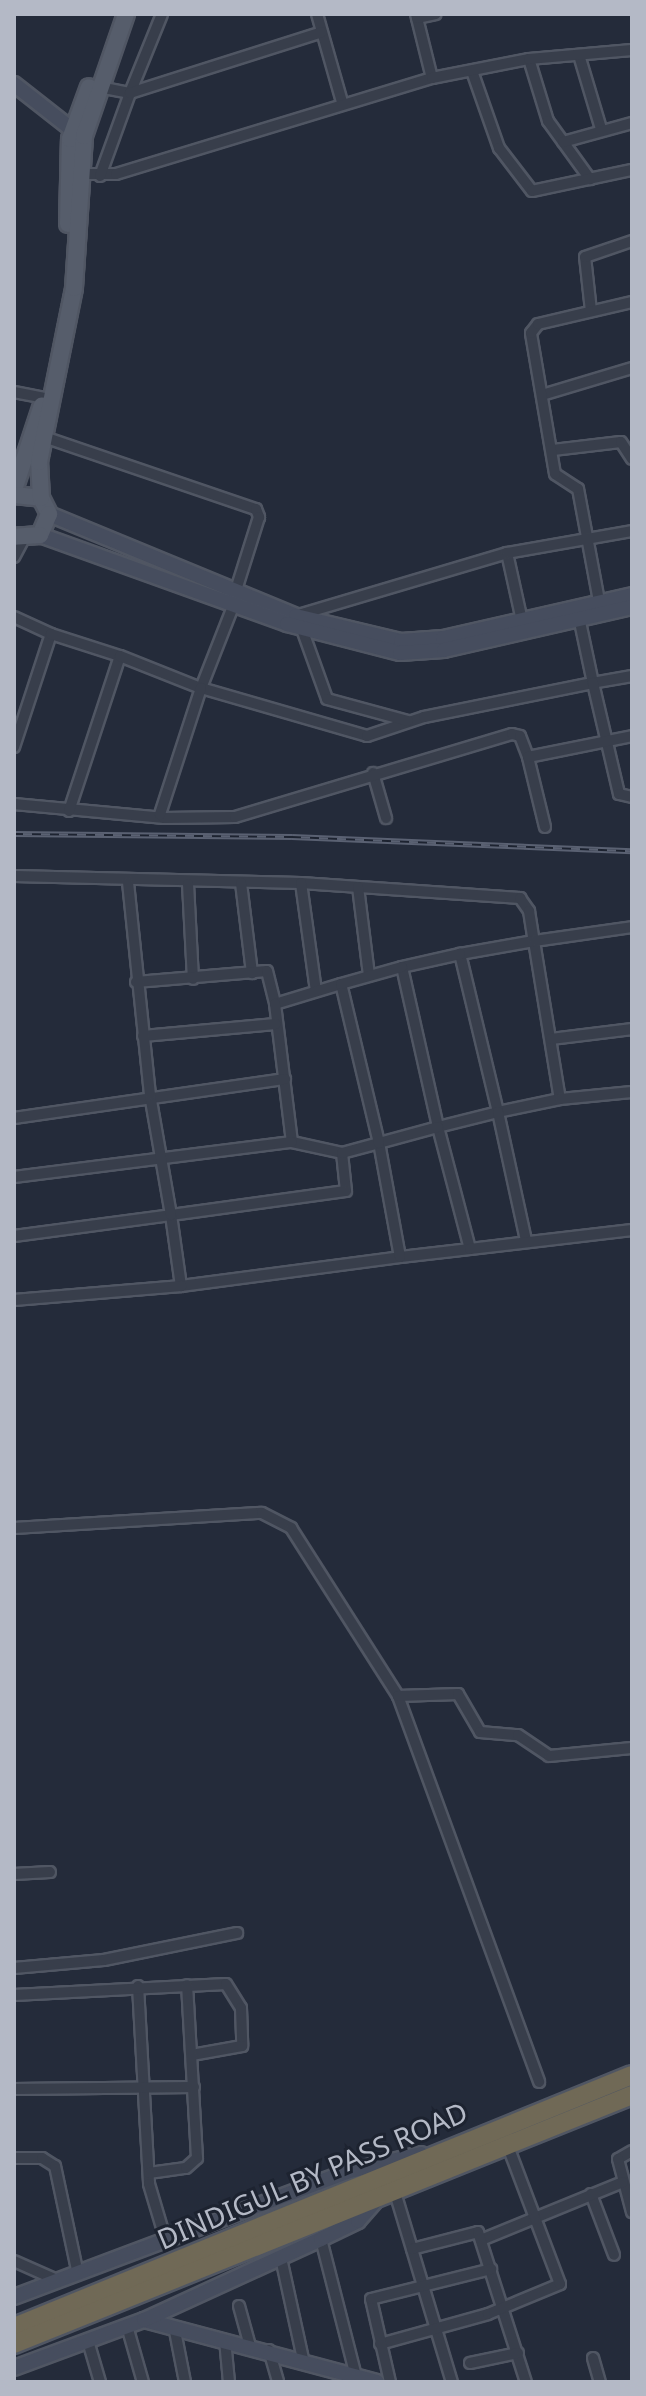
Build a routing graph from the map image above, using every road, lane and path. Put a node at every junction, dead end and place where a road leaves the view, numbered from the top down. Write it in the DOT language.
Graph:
graph roads {
  1 [pos="115,14"];
  2 [pos="126,14"];
  3 [pos="162,14"];
  4 [pos="317,14"];
  5 [pos="436,14"];
  6 [pos="416,16"];
  7 [pos="322,32"];
  8 [pos="632,50"];
  9 [pos="579,55"];
  10 [pos="529,59"];
  11 [pos="472,71"];
  12 [pos="432,78"];
  13 [pos="14,84"];
  14 [pos="99,87"];
  15 [pos="130,93"];
  16 [pos="342,102"];
  17 [pos="632,123"];
  18 [pos="601,129"];
  19 [pos="78,134"];
  20 [pos="563,142"];
  21 [pos="632,170"];
  22 [pos="81,174"];
  23 [pos="100,176"];
  24 [pos="590,179"];
  25 [pos="632,241"];
  26 [pos="632,302"];
  27 [pos="591,311"];
  28 [pos="632,368"];
  29 [pos="14,392"];
  30 [pos="542,395"];
  31 [pos="44,398"];
  32 [pos="44,437"];
  33 [pos="553,450"];
  34 [pos="632,459"];
  35 [pos="14,492"];
  36 [pos="41,498"];
  37 [pos="49,514"];
  38 [pos="632,531"];
  39 [pos="586,537"];
  40 [pos="20,539"];
  41 [pos="507,553"];
  42 [pos="14,557"];
  43 [pos="632,595"];
  44 [pos="235,597"];
  45 [pos="599,601"];
  46 [pos="632,607"];
  47 [pos="14,617"];
  48 [pos="579,617"];
  49 [pos="299,622"];
  50 [pos="523,625"];
  51 [pos="51,634"];
  52 [pos="120,656"];
  53 [pos="632,676"];
  54 [pos="593,683"];
  55 [pos="201,688"];
  56 [pos="411,721"];
  57 [pos="632,736"];
  58 [pos="608,741"];
  59 [pos="14,747"];
  60 [pos="528,757"];
  61 [pos="373,773"];
  62 [pos="632,797"];
  63 [pos="14,804"];
  64 [pos="69,811"];
  65 [pos="160,814"];
  66 [pos="386,818"];
  67 [pos="545,827"];
  68 [pos="14,876"];
  69 [pos="128,882"];
  70 [pos="241,883"];
  71 [pos="301,883"];
  72 [pos="188,884"];
  73 [pos="358,887"];
  74 [pos="632,927"];
  75 [pos="534,941"];
  76 [pos="460,954"];
  77 [pos="402,967"];
  78 [pos="252,973"];
  79 [pos="369,975"];
  80 [pos="193,979"];
  81 [pos="136,982"];
  82 [pos="341,984"];
  83 [pos="316,991"];
  84 [pos="275,1004"];
  85 [pos="275,1024"];
  86 [pos="632,1029"];
  87 [pos="143,1036"];
  88 [pos="551,1039"];
  89 [pos="285,1079"];
  90 [pos="632,1092"];
  91 [pos="150,1095"];
  92 [pos="560,1099"];
  93 [pos="498,1112"];
  94 [pos="14,1118"];
  95 [pos="438,1127"];
  96 [pos="292,1142"];
  97 [pos="379,1143"];
  98 [pos="342,1153"];
  99 [pos="161,1156"];
  100 [pos="14,1177"];
  101 [pos="171,1215"];
  102 [pos="632,1230"];
  103 [pos="14,1236"];
  104 [pos="526,1240"];
  105 [pos="470,1249"];
  106 [pos="400,1257"];
  107 [pos="181,1286"];
  108 [pos="14,1300"];
  109 [pos="14,1528"];
  110 [pos="398,1696"];
  111 [pos="632,1748"];
  112 [pos="50,1872"];
  113 [pos="14,1874"];
  114 [pos="237,1933"];
  115 [pos="14,1968"];
  116 [pos="187,1985"];
  117 [pos="138,1986"];
  118 [pos="14,1995"];
  119 [pos="192,2055"];
  120 [pos="632,2075"];
  121 [pos="539,2082"];
  122 [pos="143,2087"];
  123 [pos="194,2087"];
  124 [pos="14,2089"];
  125 [pos="632,2095"];
  126 [pos="507,2144"];
  127 [pos="452,2145"];
  128 [pos="632,2151"];
  129 [pos="14,2158"];
  130 [pos="149,2173"];
  131 [pos="623,2182"];
  132 [pos="388,2192"];
  133 [pos="591,2194"];
  134 [pos="632,2212"];
  135 [pos="535,2218"];
  136 [pos="165,2238"];
  137 [pos="321,2239"];
  138 [pos="481,2240"];
  139 [pos="412,2249"];
  140 [pos="614,2255"];
  141 [pos="281,2258"];
  142 [pos="14,2261"];
  143 [pos="491,2269"];
  144 [pos="78,2274"];
  145 [pos="59,2281"];
  146 [pos="423,2284"];
  147 [pos="14,2297"];
  148 [pos="239,2306"];
  149 [pos="504,2308"];
  150 [pos="144,2320"];
  151 [pos="127,2326"];
  152 [pos="14,2327"];
  153 [pos="437,2327"];
  154 [pos="175,2331"];
  155 [pos="225,2340"];
  156 [pos="88,2341"];
  157 [pos="14,2344"];
  158 [pos="380,2344"];
  159 [pos="250,2346"];
  160 [pos="269,2350"];
  161 [pos="518,2353"];
  162 [pos="593,2358"];
  163 [pos="303,2359"];
  164 [pos="470,2363"];
  165 [pos="14,2368"];
  166 [pos="336,2376"];
  167 [pos="356,2376"];
  168 [pos="100,2382"];
  169 [pos="143,2382"];
  170 [pos="185,2382"];
  171 [pos="229,2382"];
  172 [pos="278,2382"];
  173 [pos="377,2382"];
  174 [pos="390,2382"];
  175 [pos="452,2382"];
  176 [pos="526,2382"];
  177 [pos="600,2382"];
  1 -- 19 [label="main road"];
  2 -- 14 [label="main road"];
  3 -- 15 [label="street"];
  4 -- 7 [label="street"];
  5 -- 6 [label="street"];
  6 -- 12 [label="street"];
  7 -- 15 [label="street"];
  7 -- 16 [label="street"];
  8 -- 9 [label="street"];
  9 -- 10 [label="street"];
  9 -- 18 [label="street"];
  10 -- 11 [label="street"];
  10 -- 20 [label="street"];
  11 -- 12 [label="street"];
  11 -- 24 [label="street"];
  12 -- 16 [label="street"];
  13 -- 19 [label="street"];
  14 -- 15 [label="street"];
  14 -- 19 [label="main road"];
  15 -- 23 [label="street"];
  16 -- 23 [label="street"];
  17 -- 18 [label="street"];
  18 -- 20 [label="street"];
  19 -- 22 [label="main road"];
  19 -- 31 [label="main road"];
  20 -- 24 [label="street"];
  21 -- 24 [label="street"];
  22 -- 23 [label="street"];
  22 -- 32 [label="main road"];
  25 -- 27 [label="street"];
  26 -- 27 [label="street"];
  27 -- 30 [label="street"];
  28 -- 30 [label="street"];
  29 -- 31 [label="street"];
  30 -- 33 [label="street"];
  31 -- 35 [label="main road"];
  32 -- 36 [label="main road"];
  32 -- 44 [label="street"];
  33 -- 34 [label="street"];
  33 -- 39 [label="street"];
  35 -- 36 [label="main road"];
  36 -- 37 [label="main road"];
  37 -- 40 [label="main road"];
  37 -- 44 [label="street"];
  38 -- 39 [label="street"];
  39 -- 41 [label="street"];
  39 -- 45 [label="street"];
  40 -- 42 [label="street"];
  40 -- 44 [label="street"];
  41 -- 49 [label="street"];
  41 -- 50 [label="street"];
  43 -- 45 [label="street"];
  44 -- 49 [label="street"];
  44 -- 55 [label="street"];
  45 -- 50 [label="street"];
  46 -- 48 [label="street"];
  47 -- 51 [label="street"];
  48 -- 50 [label="street"];
  48 -- 54 [label="street"];
  49 -- 50 [label="street"];
  49 -- 56 [label="street"];
  51 -- 52 [label="street"];
  51 -- 59 [label="street"];
  52 -- 55 [label="street"];
  52 -- 64 [label="street"];
  53 -- 54 [label="street"];
  54 -- 56 [label="street"];
  54 -- 58 [label="street"];
  55 -- 56 [label="street"];
  55 -- 65 [label="street"];
  57 -- 58 [label="street"];
  58 -- 60 [label="street"];
  58 -- 62 [label="street"];
  60 -- 61 [label="street"];
  60 -- 67 [label="street"];
  61 -- 65 [label="street"];
  61 -- 66 [label="street"];
  63 -- 64 [label="street"];
  64 -- 65 [label="street"];
  68 -- 69 [label="street"];
  69 -- 72 [label="street"];
  69 -- 81 [label="street"];
  70 -- 71 [label="street"];
  70 -- 72 [label="street"];
  70 -- 78 [label="street"];
  71 -- 73 [label="street"];
  71 -- 83 [label="street"];
  72 -- 80 [label="street"];
  73 -- 75 [label="street"];
  73 -- 79 [label="street"];
  74 -- 75 [label="street"];
  75 -- 76 [label="street"];
  75 -- 88 [label="street"];
  76 -- 77 [label="street"];
  76 -- 93 [label="street"];
  77 -- 79 [label="street"];
  77 -- 95 [label="street"];
  78 -- 80 [label="street"];
  78 -- 84 [label="street"];
  79 -- 82 [label="street"];
  80 -- 81 [label="street"];
  81 -- 87 [label="street"];
  82 -- 83 [label="street"];
  82 -- 97 [label="street"];
  83 -- 84 [label="street"];
  84 -- 85 [label="street"];
  85 -- 87 [label="street"];
  85 -- 89 [label="street"];
  86 -- 88 [label="street"];
  87 -- 91 [label="street"];
  88 -- 92 [label="street"];
  89 -- 91 [label="street"];
  89 -- 96 [label="street"];
  90 -- 92 [label="street"];
  91 -- 94 [label="street"];
  91 -- 99 [label="street"];
  92 -- 93 [label="street"];
  93 -- 95 [label="street"];
  93 -- 104 [label="street"];
  95 -- 97 [label="street"];
  95 -- 105 [label="street"];
  96 -- 98 [label="street"];
  96 -- 99 [label="street"];
  97 -- 98 [label="street"];
  97 -- 106 [label="street"];
  98 -- 101 [label="street"];
  99 -- 100 [label="street"];
  99 -- 101 [label="street"];
  101 -- 103 [label="street"];
  101 -- 107 [label="street"];
  102 -- 104 [label="street"];
  104 -- 105 [label="street"];
  105 -- 106 [label="street"];
  106 -- 107 [label="street"];
  107 -- 108 [label="street"];
  109 -- 110 [label="street"];
  110 -- 111 [label="street"];
  110 -- 121 [label="street"];
  112 -- 113 [label="street"];
  114 -- 115 [label="street"];
  116 -- 117 [label="street"];
  116 -- 119 [label="street"];
  116 -- 119 [label="street"];
  117 -- 118 [label="street"];
  117 -- 122 [label="street"];
  119 -- 123 [label="street"];
  120 -- 127 [label="highway, DINDIGUL BY PASS ROAD"];
  122 -- 123 [label="street"];
  122 -- 124 [label="street"];
  122 -- 130 [label="street"];
  123 -- 130 [label="street"];
  125 -- 126 [label="highway, DINDIGUL BY PASS ROAD"];
  126 -- 132 [label="highway, DINDIGUL BY PASS ROAD"];
  126 -- 135 [label="street"];
  127 -- 136 [label="street"];
  127 -- 152 [label="highway, DINDIGUL BY PASS ROAD"];
  128 -- 131 [label="street"];
  129 -- 144 [label="street"];
  130 -- 136 [label="street"];
  131 -- 133 [label="street"];
  131 -- 134 [label="street"];
  132 -- 137 [label="street"];
  132 -- 139 [label="street"];
  132 -- 157 [label="highway, DINDIGUL BY PASS ROAD"];
  133 -- 135 [label="street"];
  133 -- 140 [label="street"];
  135 -- 138 [label="street"];
  135 -- 149 [label="street"];
  136 -- 144 [label="street"];
  137 -- 141 [label="street"];
  137 -- 167 [label="street"];
  138 -- 139 [label="street"];
  138 -- 143 [label="street"];
  139 -- 146 [label="street"];
  141 -- 150 [label="street"];
  141 -- 163 [label="street"];
  142 -- 145 [label="street"];
  143 -- 146 [label="street"];
  143 -- 149 [label="street"];
  144 -- 145 [label="street"];
  145 -- 147 [label="street"];
  146 -- 153 [label="street"];
  146 -- 158 [label="street"];
  148 -- 159 [label="street"];
  149 -- 153 [label="street"];
  149 -- 161 [label="street"];
  150 -- 151 [label="street"];
  150 -- 154 [label="street"];
  151 -- 156 [label="street"];
  151 -- 169 [label="street"];
  153 -- 158 [label="street"];
  153 -- 175 [label="street"];
  154 -- 155 [label="street"];
  154 -- 170 [label="street"];
  155 -- 159 [label="street"];
  155 -- 171 [label="street"];
  156 -- 165 [label="street"];
  156 -- 168 [label="street"];
  158 -- 174 [label="street"];
  159 -- 160 [label="street"];
  160 -- 163 [label="street"];
  160 -- 172 [label="street"];
  161 -- 164 [label="street"];
  161 -- 176 [label="street"];
  162 -- 177 [label="street"];
  163 -- 166 [label="street"];
  166 -- 167 [label="street"];
  167 -- 173 [label="street"];
}
